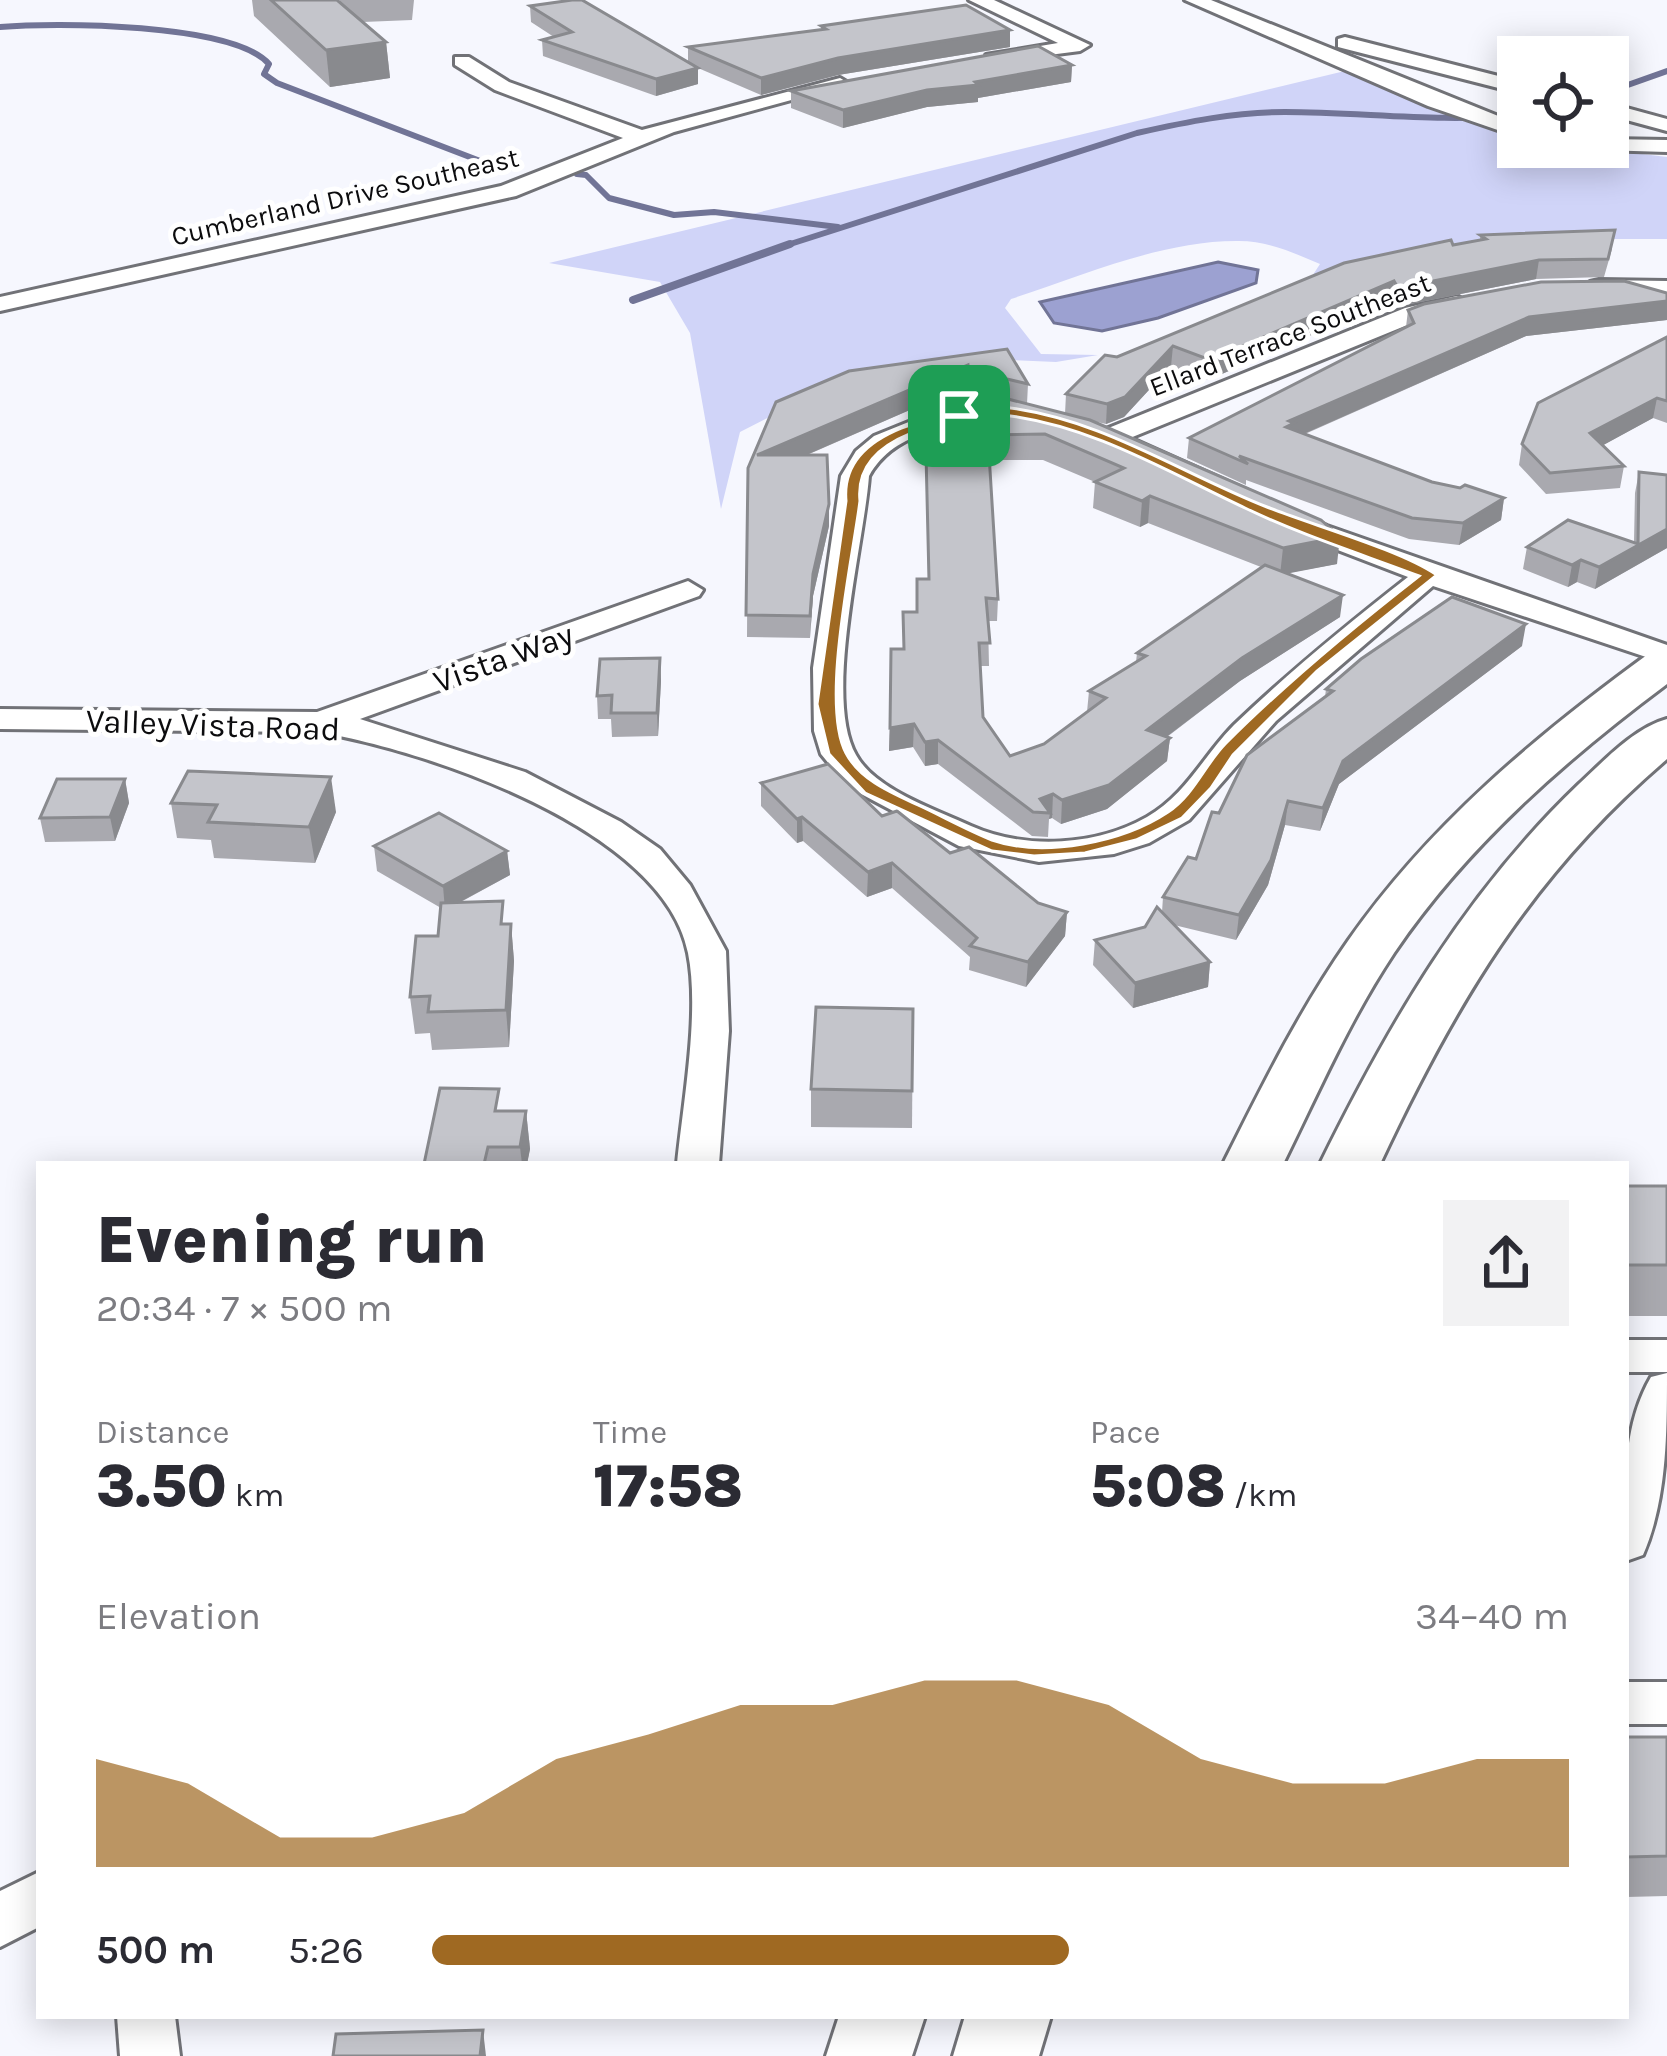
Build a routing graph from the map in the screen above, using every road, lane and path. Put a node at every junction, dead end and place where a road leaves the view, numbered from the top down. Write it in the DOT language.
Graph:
graph roads {
  1 [pos="978,0"];
  2 [pos="1194,0"];
  3 [pos="1252,21"];
  4 [pos="462,61"];
  5 [pos="974,62"];
  6 [pos="862,80"];
  7 [pos="1497,82"];
  8 [pos="1629,115"];
  9 [pos="1497,124"];
  10 [pos="1667,125"];
  11 [pos="641,137"];
  12 [pos="1629,145"];
  13 [pos="1667,146"];
  14 [pos="1572,287"];
  15 [pos="1667,291"];
  16 [pos="1477,299"];
  17 [pos="0,304"];
  18 [pos="1110,437"];
  19 [pos="1430,575"];
  20 [pos="688,590"];
  21 [pos="1667,658"];
  22 [pos="0,719"];
  23 [pos="318,722"];
  24 [pos="1667,734"];
  25 [pos="698,1161"];
  26 [pos="1254,1161"];
  27 [pos="1351,1161"];
  28 [pos="1629,1355"];
  29 [pos="1667,1356"];
  30 [pos="1667,1389"];
  31 [pos="1629,1531"];
  32 [pos="1667,1702"];
  33 [pos="1629,1703"];
  34 [pos="36,1898"];
  35 [pos="0,1922"];
  36 [pos="146,2019"];
  37 [pos="882,2019"];
  38 [pos="1007,2019"];
  39 [pos="150,2056"];
  40 [pos="869,2056"];
  41 [pos="996,2056"];
  1 -- 5 [label="street"];
  2 -- 3 [label="street"];
  3 -- 7 [label="street"];
  3 -- 9 [label="street"];
  4 -- 11 [label="street"];
  6 -- 11 [label="street, Cumberland Drive Southeast"];
  8 -- 10 [label="street"];
  11 -- 17 [label="street, Cumberland Drive Southeast"];
  12 -- 13 [label="street"];
  14 -- 15 [label="street"];
  16 -- 18 [label="street, Ellard Terrace Southeast"];
  18 -- 19 [label="street"];
  18 -- 19 [label="street"];
  19 -- 21 [label="street"];
  20 -- 23 [label="street, Vista Way"];
  21 -- 26 [label="street"];
  22 -- 23 [label="street, Valley Vista Road"];
  23 -- 25 [label="street, Valley Vista Road"];
  24 -- 27 [label="street"];
  28 -- 29 [label="street"];
  30 -- 31 [label="street"];
  32 -- 33 [label="street"];
  34 -- 35 [label="street"];
  36 -- 39 [label="street"];
  37 -- 40 [label="street"];
  38 -- 41 [label="street"];
}
